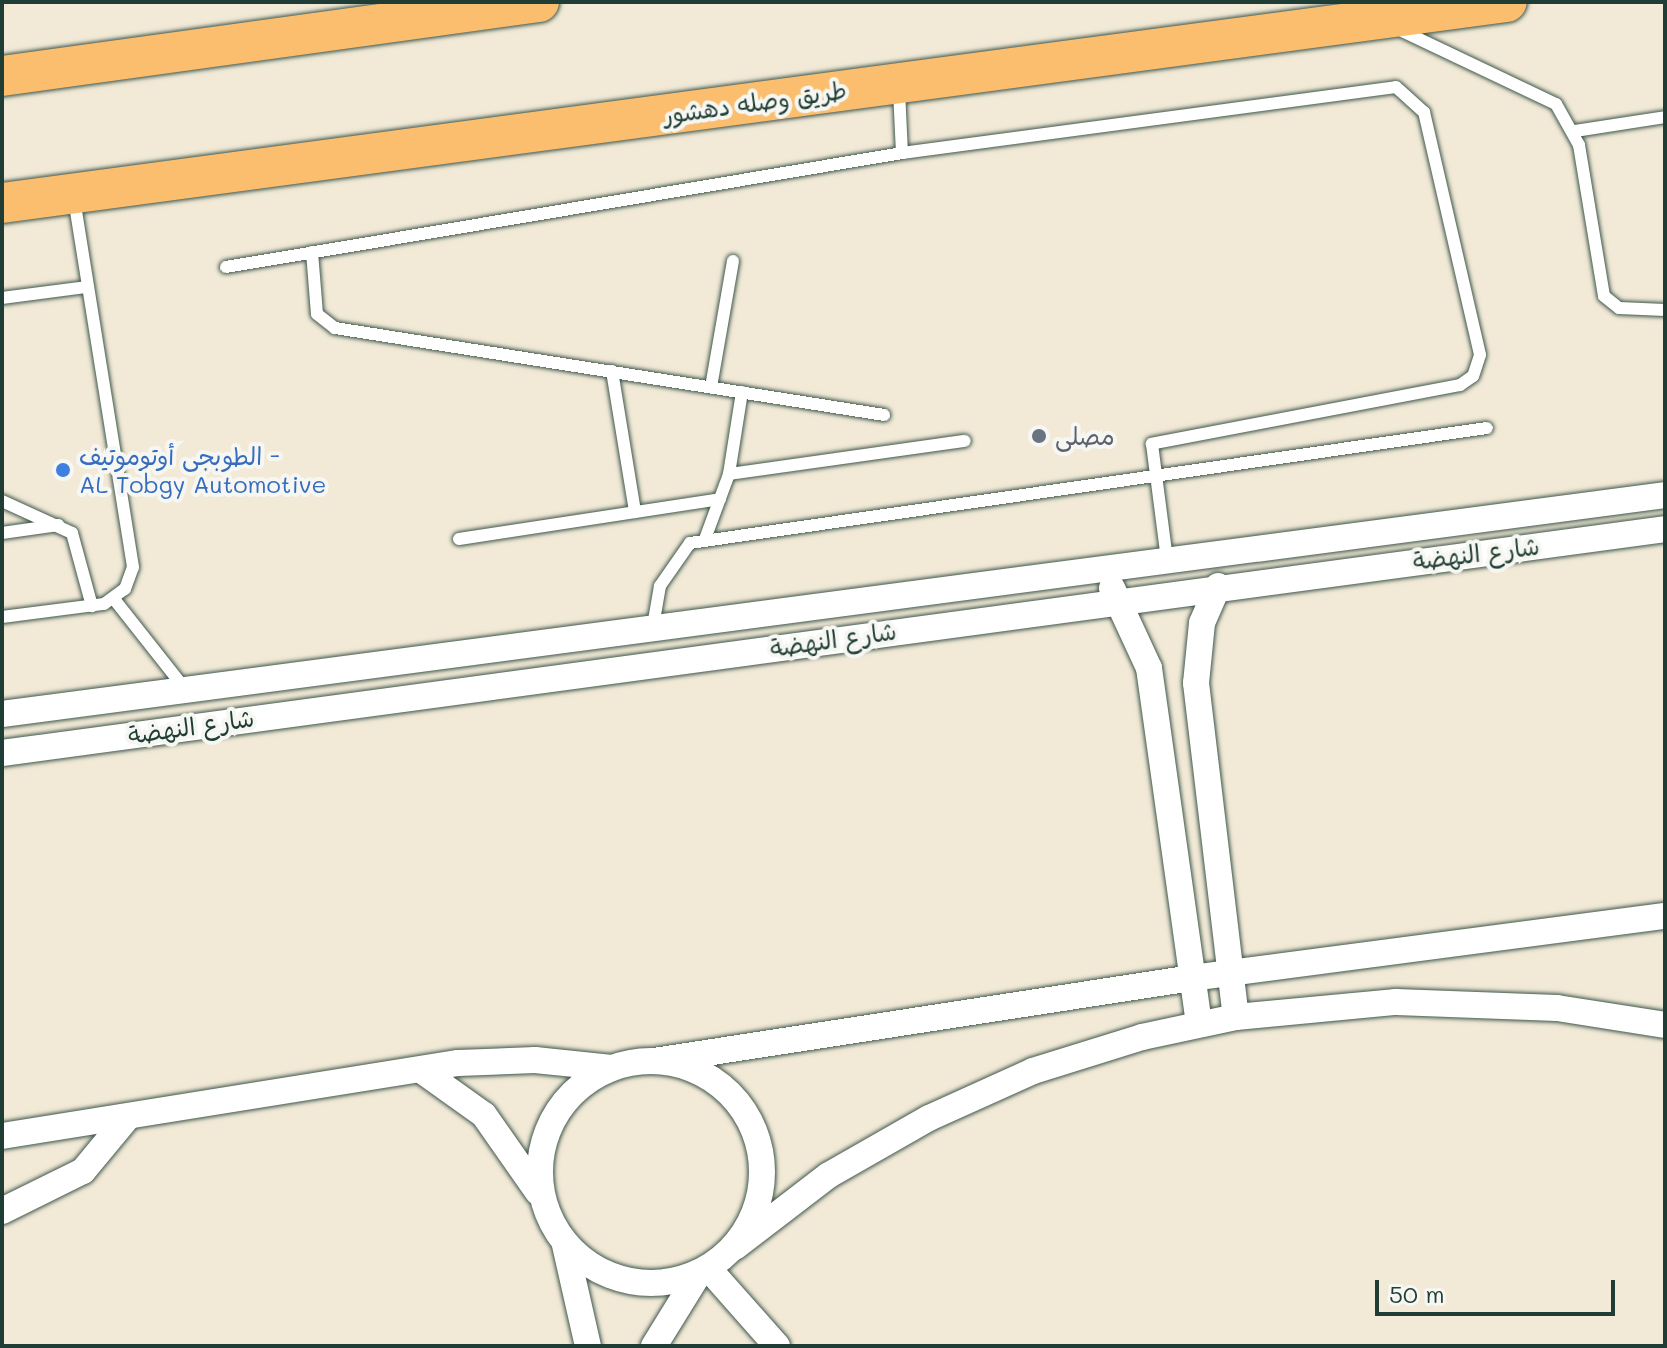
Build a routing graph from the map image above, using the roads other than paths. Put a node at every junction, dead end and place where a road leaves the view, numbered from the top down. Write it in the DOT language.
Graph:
graph roads {
  1 [pos="539,2"];
  2 [pos="1507,2"];
  3 [pos="1376,19"];
  4 [pos="2,76"];
  5 [pos="899,83"];
  6 [pos="1665,117"];
  7 [pos="1575,131"];
  8 [pos="902,153"];
  9 [pos="73,193"];
  10 [pos="2,203"];
  11 [pos="312,252"];
  12 [pos="733,261"];
  13 [pos="226,267"];
  14 [pos="87,287"];
  15 [pos="2,298"];
  16 [pos="1665,310"];
  17 [pos="612,371"];
  18 [pos="711,387"];
  19 [pos="742,392"];
  20 [pos="884,415"];
  21 [pos="1487,428"];
  22 [pos="965,441"];
  23 [pos="729,474"];
  24 [pos="1153,477"];
  25 [pos="1665,495"];
  26 [pos="720,499"];
  27 [pos="2,501"];
  28 [pos="635,512"];
  29 [pos="59,525"];
  30 [pos="1665,529"];
  31 [pos="2,533"];
  32 [pos="459,539"];
  33 [pos="705,539"];
  34 [pos="1167,559"];
  35 [pos="1109,566"];
  36 [pos="1218,586"];
  37 [pos="114,599"];
  38 [pos="1114,601"];
  39 [pos="92,606"];
  40 [pos="2,617"];
  41 [pos="653,626"];
  42 [pos="426,656"];
  43 [pos="185,689"];
  44 [pos="430,693"];
  45 [pos="2,714"];
  46 [pos="2,753"];
  47 [pos="1665,916"];
  48 [pos="1230,972"];
  49 [pos="1192,978"];
  50 [pos="1236,1017"];
  51 [pos="1199,1024"];
  52 [pos="1665,1025"];
  53 [pos="654,1061"];
  54 [pos="612,1068"];
  55 [pos="421,1070"];
  56 [pos="126,1119"];
  57 [pos="2,1136"];
  58 [pos="543,1201"];
  59 [pos="2,1211"];
  60 [pos="565,1245"];
  61 [pos="735,1247"];
  62 [pos="703,1271"];
  63 [pos="588,1346"];
  64 [pos="654,1346"];
  65 [pos="777,1346"];
  1 -- 4 [label="main road"];
  2 -- 3 [label="main road, طريق وصله دهشور"];
  3 -- 5 [label="main road, طريق وصله دهشور"];
  3 -- 7 [label="lane"];
  5 -- 8 [label="lane"];
  5 -- 9 [label="main road, طريق وصله دهشور"];
  6 -- 7 [label="lane"];
  7 -- 16 [label="lane"];
  8 -- 11 [label="lane"];
  8 -- 24 [label="lane"];
  9 -- 10 [label="main road, طريق وصله دهشور"];
  9 -- 14 [label="lane"];
  11 -- 13 [label="lane"];
  11 -- 17 [label="lane"];
  12 -- 18 [label="lane"];
  14 -- 15 [label="lane"];
  14 -- 37 [label="lane"];
  17 -- 18 [label="lane"];
  17 -- 28 [label="lane"];
  18 -- 19 [label="lane"];
  19 -- 20 [label="lane"];
  19 -- 23 [label="lane"];
  21 -- 24 [label="lane"];
  22 -- 23 [label="lane"];
  23 -- 26 [label="lane"];
  24 -- 33 [label="lane"];
  24 -- 34 [label="lane"];
  25 -- 34 [label="street, شارع النهضة"];
  26 -- 28 [label="lane"];
  26 -- 33 [label="lane"];
  27 -- 29 [label="lane"];
  28 -- 32 [label="lane"];
  29 -- 31 [label="lane"];
  29 -- 39 [label="lane"];
  30 -- 36 [label="street, شارع النهضة"];
  33 -- 41 [label="lane"];
  34 -- 35 [label="street, شارع النهضة"];
  35 -- 38 [label="street"];
  35 -- 41 [label="street, شارع النهضة"];
  36 -- 38 [label="street, شارع النهضة"];
  36 -- 48 [label="street"];
  37 -- 39 [label="lane"];
  37 -- 43 [label="lane"];
  38 -- 44 [label="street, شارع النهضة"];
  38 -- 49 [label="street"];
  39 -- 40 [label="lane"];
  41 -- 42 [label="street, شارع النهضة"];
  42 -- 43 [label="street, شارع النهضة"];
  42 -- 44 [label="street"];
  43 -- 45 [label="street, شارع النهضة"];
  44 -- 46 [label="street, شارع النهضة"];
  47 -- 48 [label="street"];
  48 -- 49 [label="street"];
  48 -- 50 [label="street"];
  49 -- 51 [label="street"];
  49 -- 53 [label="street"];
  50 -- 51 [label="street"];
  50 -- 52 [label="street"];
  51 -- 61 [label="street"];
  53 -- 54 [label="street"];
  53 -- 61 [label="street"];
  54 -- 55 [label="street"];
  54 -- 58 [label="street"];
  55 -- 56 [label="street"];
  55 -- 58 [label="street"];
  56 -- 57 [label="street"];
  56 -- 59 [label="street"];
  58 -- 60 [label="street"];
  60 -- 62 [label="street"];
  60 -- 63 [label="street"];
  61 -- 62 [label="street"];
  62 -- 64 [label="street"];
  62 -- 65 [label="street"];
}
